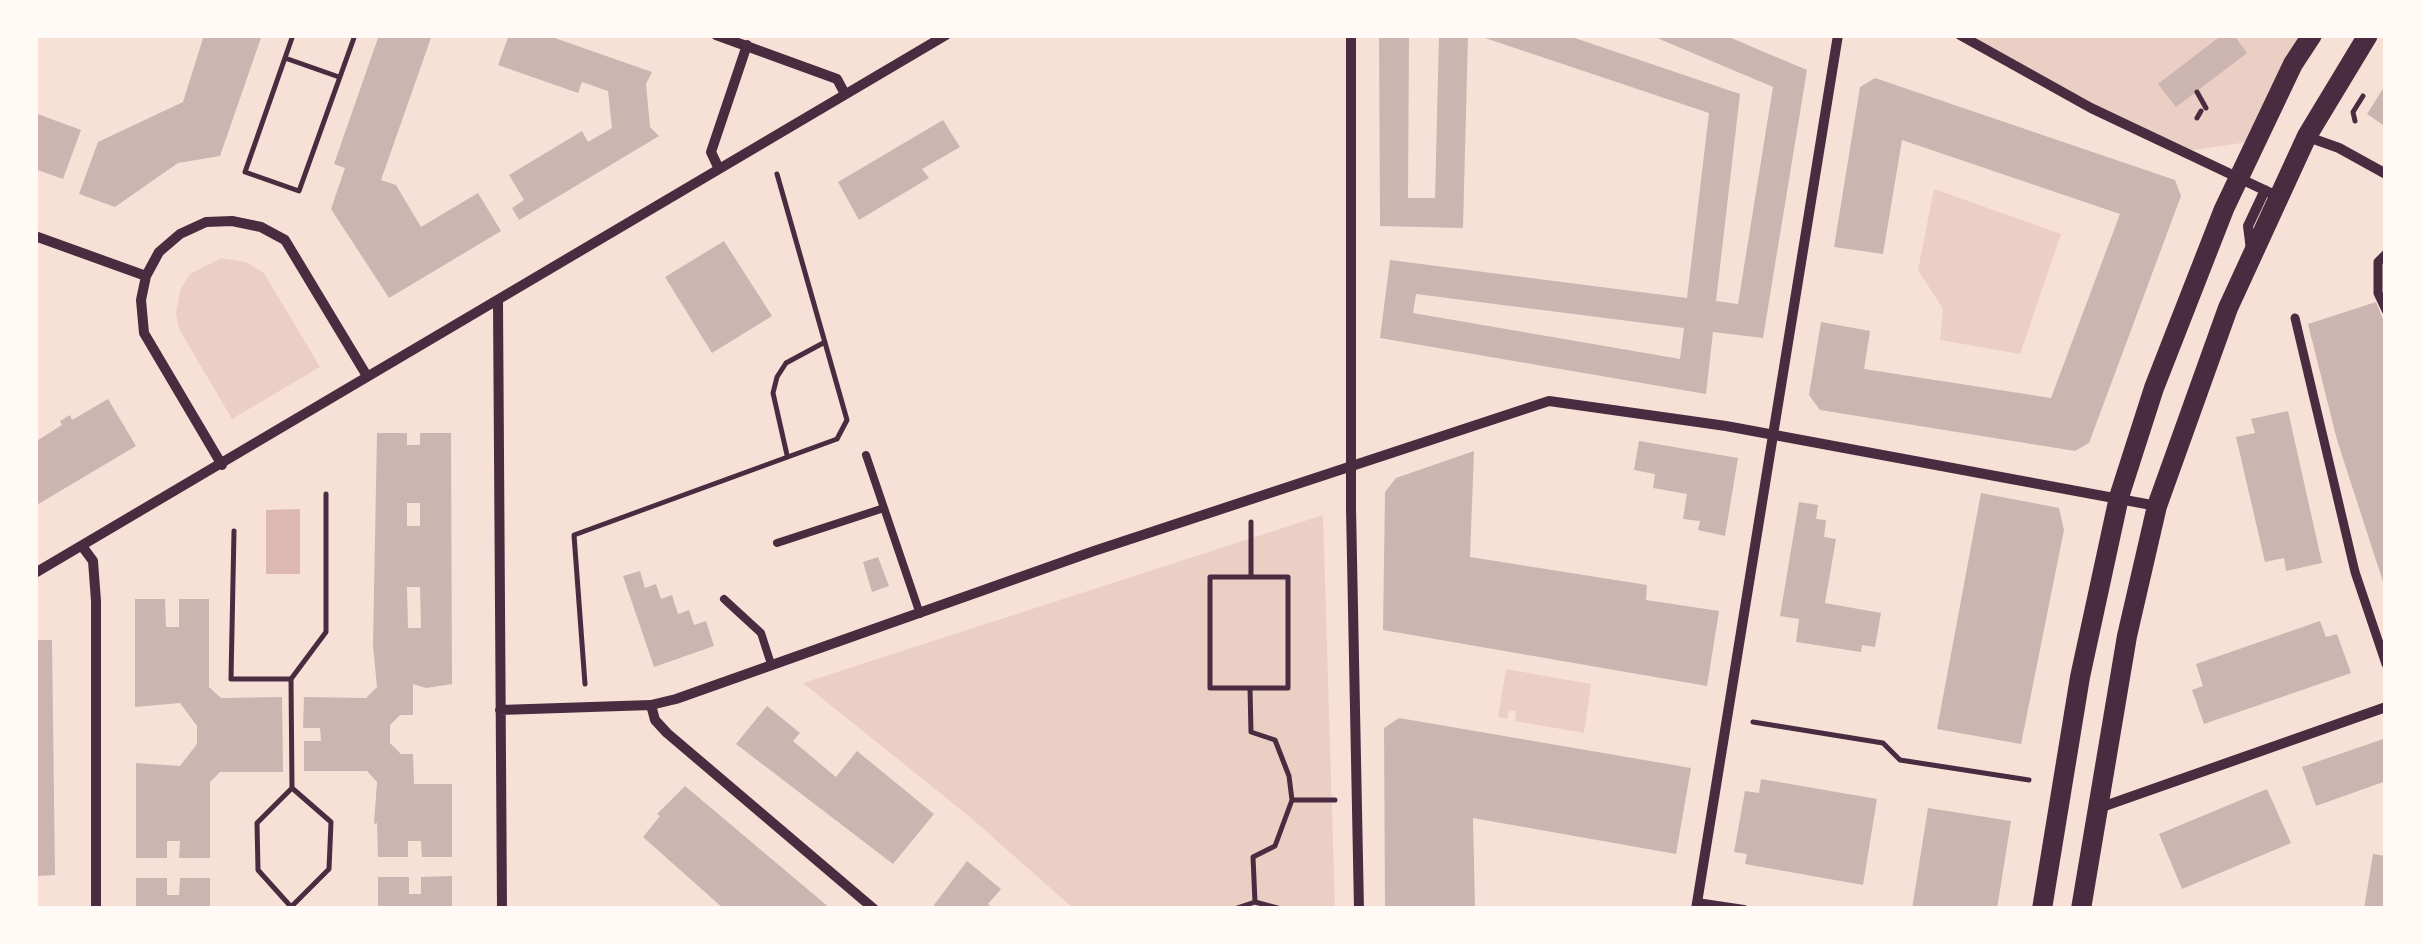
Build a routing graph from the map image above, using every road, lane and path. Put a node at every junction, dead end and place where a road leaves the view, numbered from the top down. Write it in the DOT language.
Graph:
graph roads {
  1 [pos="293,35"];
  2 [pos="354,35"];
  3 [pos="716,35"];
  4 [pos="946,35"];
  5 [pos="1351,35"];
  6 [pos="1838,35"];
  7 [pos="1960,35"];
  8 [pos="2312,35"];
  9 [pos="2368,35"];
  10 [pos="748,46"];
  11 [pos="285,58"];
  12 [pos="340,78"];
  13 [pos="2196,92"];
  14 [pos="845,94"];
  15 [pos="2201,113"];
  16 [pos="2307,136"];
  17 [pos="719,170"];
  18 [pos="776,174"];
  19 [pos="2386,174"];
  20 [pos="2239,176"];
  21 [pos="2272,193"];
  22 [pos="35,236"];
  23 [pos="2386,254"];
  24 [pos="146,276"];
  25 [pos="498,302"];
  26 [pos="2386,310"];
  27 [pos="2295,318"];
  28 [pos="825,342"];
  29 [pos="367,376"];
  30 [pos="1771,434"];
  31 [pos="787,455"];
  32 [pos="866,455"];
  33 [pos="222,465"];
  34 [pos="1352,468"];
  35 [pos="326,494"];
  36 [pos="2119,497"];
  37 [pos="2157,506"];
  38 [pos="884,508"];
  39 [pos="1251,522"];
  40 [pos="234,531"];
  41 [pos="777,543"];
  42 [pos="82,546"];
  43 [pos="35,573"];
  44 [pos="1251,577"];
  45 [pos="724,599"];
  46 [pos="920,614"];
  47 [pos="771,664"];
  48 [pos="2386,664"];
  49 [pos="291,679"];
  50 [pos="585,684"];
  51 [pos="1250,688"];
  52 [pos="651,706"];
  53 [pos="2386,708"];
  54 [pos="500,710"];
  55 [pos="1752,722"];
  56 [pos="2028,780"];
  57 [pos="292,788"];
  58 [pos="1292,800"];
  59 [pos="1335,800"];
  60 [pos="2097,808"];
  61 [pos="1254,902"];
  62 [pos="1696,905"];
  63 [pos="293,907"];
  64 [pos="96,909"];
  65 [pos="502,909"];
  66 [pos="874,909"];
  67 [pos="1234,909"];
  68 [pos="1281,909"];
  69 [pos="1358,909"];
  70 [pos="1744,909"];
  71 [pos="2042,909"];
  72 [pos="2082,909"];
  1 -- 11 [label="path"];
  2 -- 12 [label="path"];
  3 -- 10 [label="street"];
  4 -- 14 [label="street"];
  5 -- 34 [label="street"];
  6 -- 30 [label="street"];
  7 -- 20 [label="street"];
  8 -- 20 [label="main road"];
  9 -- 16 [label="main road"];
  10 -- 14 [label="street"];
  10 -- 17 [label="street"];
  11 -- 12 [label="path"];
  11 -- 12 [label="path"];
  13 -- 15 [label="path"];
  14 -- 17 [label="street"];
  16 -- 19 [label="street"];
  16 -- 21 [label="main road"];
  17 -- 25 [label="street"];
  18 -- 28 [label="path"];
  20 -- 21 [label="street"];
  20 -- 36 [label="main road"];
  21 -- 37 [label="main road"];
  22 -- 24 [label="street"];
  23 -- 26 [label="street"];
  24 -- 29 [label="street"];
  24 -- 33 [label="street"];
  25 -- 29 [label="street"];
  25 -- 54 [label="street"];
  27 -- 48 [label="street"];
  28 -- 31 [label="path"];
  28 -- 31 [label="path"];
  29 -- 33 [label="street"];
  30 -- 34 [label="street"];
  30 -- 36 [label="street"];
  30 -- 62 [label="street"];
  31 -- 50 [label="path"];
  32 -- 38 [label="lane"];
  33 -- 42 [label="street"];
  34 -- 46 [label="street"];
  34 -- 69 [label="street"];
  35 -- 49 [label="path"];
  36 -- 37 [label="street"];
  36 -- 71 [label="main road"];
  37 -- 60 [label="main road"];
  38 -- 41 [label="lane"];
  38 -- 46 [label="lane"];
  39 -- 44 [label="path"];
  40 -- 49 [label="path"];
  42 -- 43 [label="street"];
  42 -- 64 [label="street"];
  44 -- 51 [label="path"];
  44 -- 51 [label="path"];
  45 -- 47 [label="lane"];
  46 -- 47 [label="street"];
  47 -- 52 [label="street"];
  49 -- 57 [label="path"];
  51 -- 58 [label="path"];
  52 -- 54 [label="street"];
  52 -- 66 [label="street"];
  53 -- 60 [label="street"];
  54 -- 65 [label="street"];
  55 -- 56 [label="path"];
  57 -- 63 [label="path"];
  57 -- 63 [label="path"];
  58 -- 59 [label="path"];
  58 -- 61 [label="path"];
  60 -- 72 [label="main road"];
  61 -- 67 [label="path"];
  61 -- 68 [label="path"];
  62 -- 70 [label="lane"];
}
